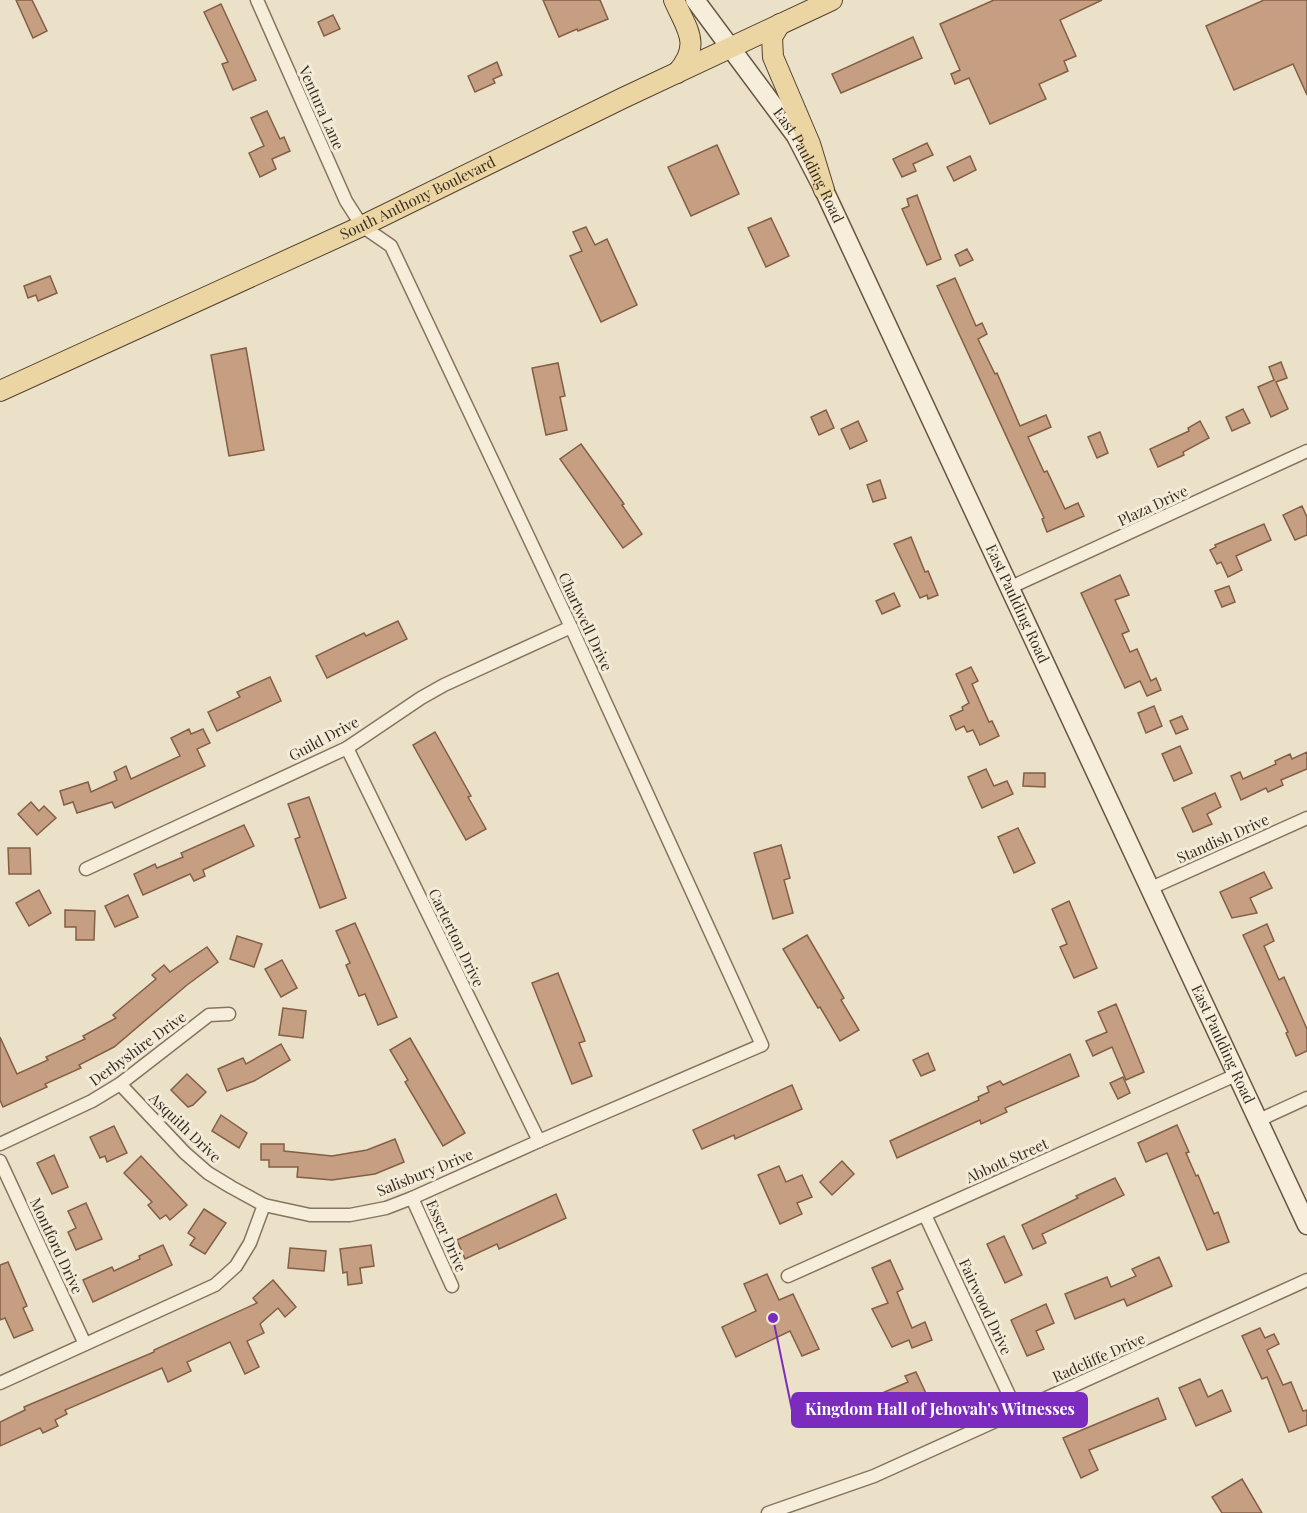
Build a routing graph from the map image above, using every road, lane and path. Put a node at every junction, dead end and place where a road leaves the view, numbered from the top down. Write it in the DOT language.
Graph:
graph roads {
  1 [pos="256,0"];
  2 [pos="674,0"];
  3 [pos="696,0"];
  4 [pos="832,0"];
  5 [pos="780,24"];
  6 [pos="732,47"];
  7 [pos="677,73"];
  8 [pos="824,190"];
  9 [pos="362,226"];
  10 [pos="0,391"];
  11 [pos="1307,451"];
  12 [pos="1011,587"];
  13 [pos="571,627"];
  14 [pos="347,748"];
  15 [pos="1307,818"];
  16 [pos="87,869"];
  17 [pos="1151,888"];
  18 [pos="229,1014"];
  19 [pos="762,1045"];
  20 [pos="1238,1074"];
  21 [pos="120,1084"];
  22 [pos="1307,1098"];
  23 [pos="1259,1120"];
  24 [pos="539,1141"];
  25 [pos="0,1144"];
  26 [pos="0,1161"];
  27 [pos="412,1198"];
  28 [pos="264,1205"];
  29 [pos="925,1215"];
  30 [pos="1307,1225"];
  31 [pos="788,1276"];
  32 [pos="1307,1280"];
  33 [pos="452,1286"];
  34 [pos="85,1344"];
  35 [pos="0,1383"];
  36 [pos="1017,1412"];
  37 [pos="768,1513"];
  1 -- 9 [label="street, Ventura Lane"];
  2 -- 7 [label="main road"];
  3 -- 6 [label="main road, East Paulding Road"];
  4 -- 5 [label="main road, South Anthony Boulevard"];
  5 -- 6 [label="main road, South Anthony Boulevard"];
  5 -- 8 [label="main road"];
  6 -- 7 [label="main road, South Anthony Boulevard"];
  6 -- 8 [label="main road, East Paulding Road"];
  7 -- 9 [label="main road, South Anthony Boulevard"];
  8 -- 12 [label="main road, East Paulding Road"];
  9 -- 10 [label="main road, South Anthony Boulevard"];
  9 -- 13 [label="street, Chartwell Drive"];
  11 -- 12 [label="street, Plaza Drive"];
  12 -- 17 [label="main road, East Paulding Road"];
  13 -- 14 [label="street, Guild Drive"];
  13 -- 19 [label="street, Chartwell Drive"];
  14 -- 16 [label="street, Guild Drive"];
  14 -- 24 [label="street, Carterton Drive"];
  15 -- 17 [label="street, Standish Drive"];
  17 -- 20 [label="main road, East Paulding Road"];
  18 -- 21 [label="street, Derbyshire Drive"];
  19 -- 24 [label="street, Salisbury Drive"];
  20 -- 23 [label="main road, East Paulding Road"];
  20 -- 29 [label="street, Abbott Street"];
  21 -- 25 [label="street, Derbyshire Drive"];
  21 -- 28 [label="street, Asquith Drive"];
  22 -- 23 [label="street"];
  23 -- 30 [label="main road, East Paulding Road"];
  24 -- 27 [label="street, Salisbury Drive"];
  26 -- 34 [label="street, Montford Drive"];
  27 -- 28 [label="street, Salisbury Drive"];
  27 -- 33 [label="street, Esser Drive"];
  28 -- 34 [label="street"];
  29 -- 31 [label="street, Abbott Street"];
  29 -- 36 [label="street, Fairwood Drive"];
  32 -- 36 [label="street, Radcliffe Drive"];
  34 -- 35 [label="street"];
  36 -- 37 [label="street, Radcliffe Drive"];
}
